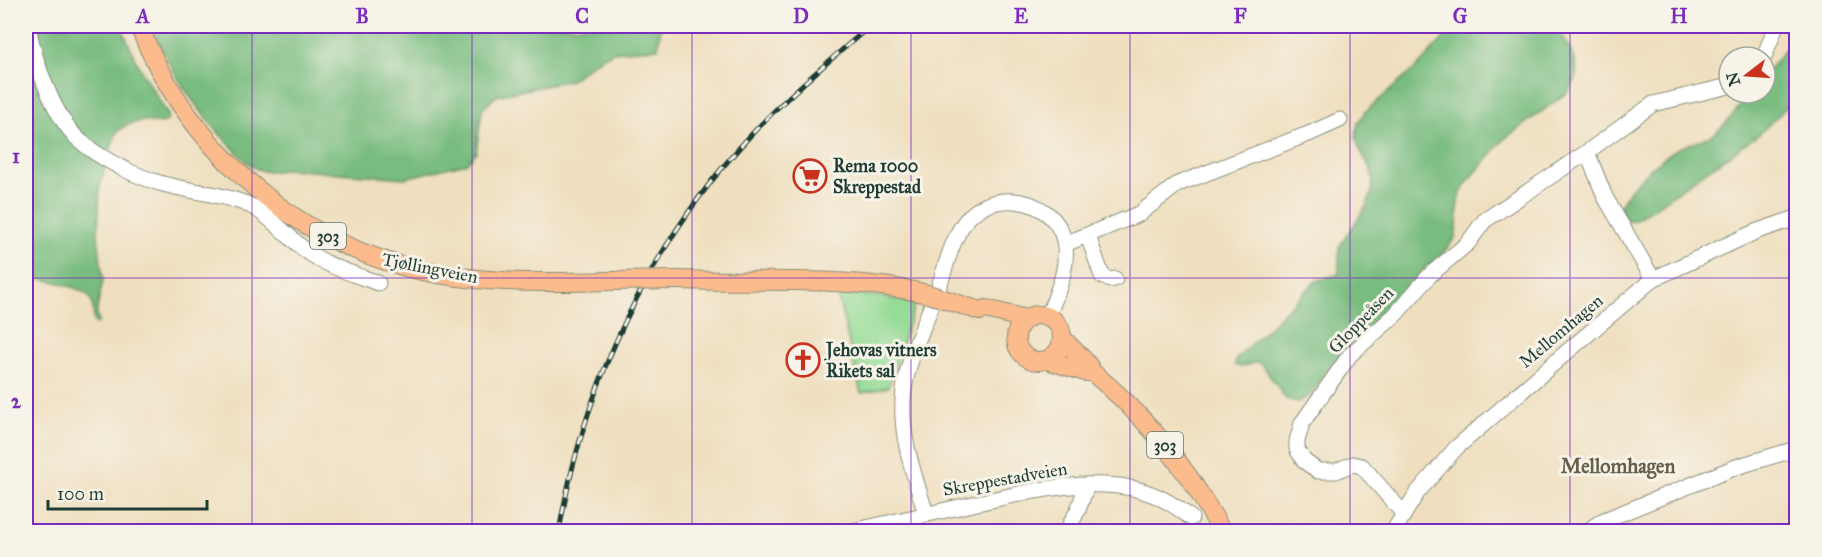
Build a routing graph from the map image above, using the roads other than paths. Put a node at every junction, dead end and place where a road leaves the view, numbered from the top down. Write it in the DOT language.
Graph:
graph roads {
  1 [pos="28,26"];
  2 [pos="139,26"];
  3 [pos="1772,26"];
  4 [pos="1769,45"];
  5 [pos="1717,89"];
  6 [pos="1340,120"];
  7 [pos="1587,152"];
  8 [pos="1797,218"];
  9 [pos="1088,236"];
  10 [pos="1065,244"];
  11 [pos="1115,279"];
  12 [pos="1653,279"];
  13 [pos="378,283"];
  14 [pos="980,311"];
  15 [pos="1048,317"];
  16 [pos="1026,319"];
  17 [pos="1062,338"];
  18 [pos="1017,343"];
  19 [pos="1047,360"];
  20 [pos="1092,372"];
  21 [pos="1797,449"];
  22 [pos="1087,485"];
  23 [pos="1403,513"];
  24 [pos="926,514"];
  25 [pos="1191,518"];
  26 [pos="848,531"];
  27 [pos="1066,531"];
  28 [pos="1222,531"];
  29 [pos="1393,531"];
  30 [pos="1586,531"];
  1 -- 13 [label="street"];
  2 -- 14 [label="main road, Tjøllingveien / 303, bridge"];
  3 -- 4 [label="street"];
  5 -- 7 [label="street, Gloppeåsen"];
  6 -- 9 [label="street"];
  7 -- 12 [label="street"];
  7 -- 23 [label="street, Gloppeåsen"];
  8 -- 12 [label="street, Mellomhagen"];
  9 -- 10 [label="street"];
  9 -- 11 [label="street"];
  10 -- 15 [label="street"];
  10 -- 24 [label="street, Skreppestadveien"];
  12 -- 23 [label="street, Mellomhagen"];
  14 -- 16 [label="main road, 303"];
  14 -- 18 [label="main road, 303"];
  15 -- 16 [label="main road, 303"];
  15 -- 17 [label="main road, 303"];
  16 -- 18 [label="main road"];
  17 -- 19 [label="main road"];
  17 -- 20 [label="main road, 303"];
  18 -- 19 [label="main road, 303"];
  19 -- 20 [label="main road, 303"];
  20 -- 28 [label="main road, 303"];
  21 -- 30 [label="street"];
  22 -- 24 [label="street, Skreppestadveien"];
  22 -- 25 [label="street, Skreppestadveien"];
  22 -- 27 [label="street"];
  23 -- 29 [label="street, Mellomhagen"];
  24 -- 26 [label="street, Skreppestadveien"];
}
